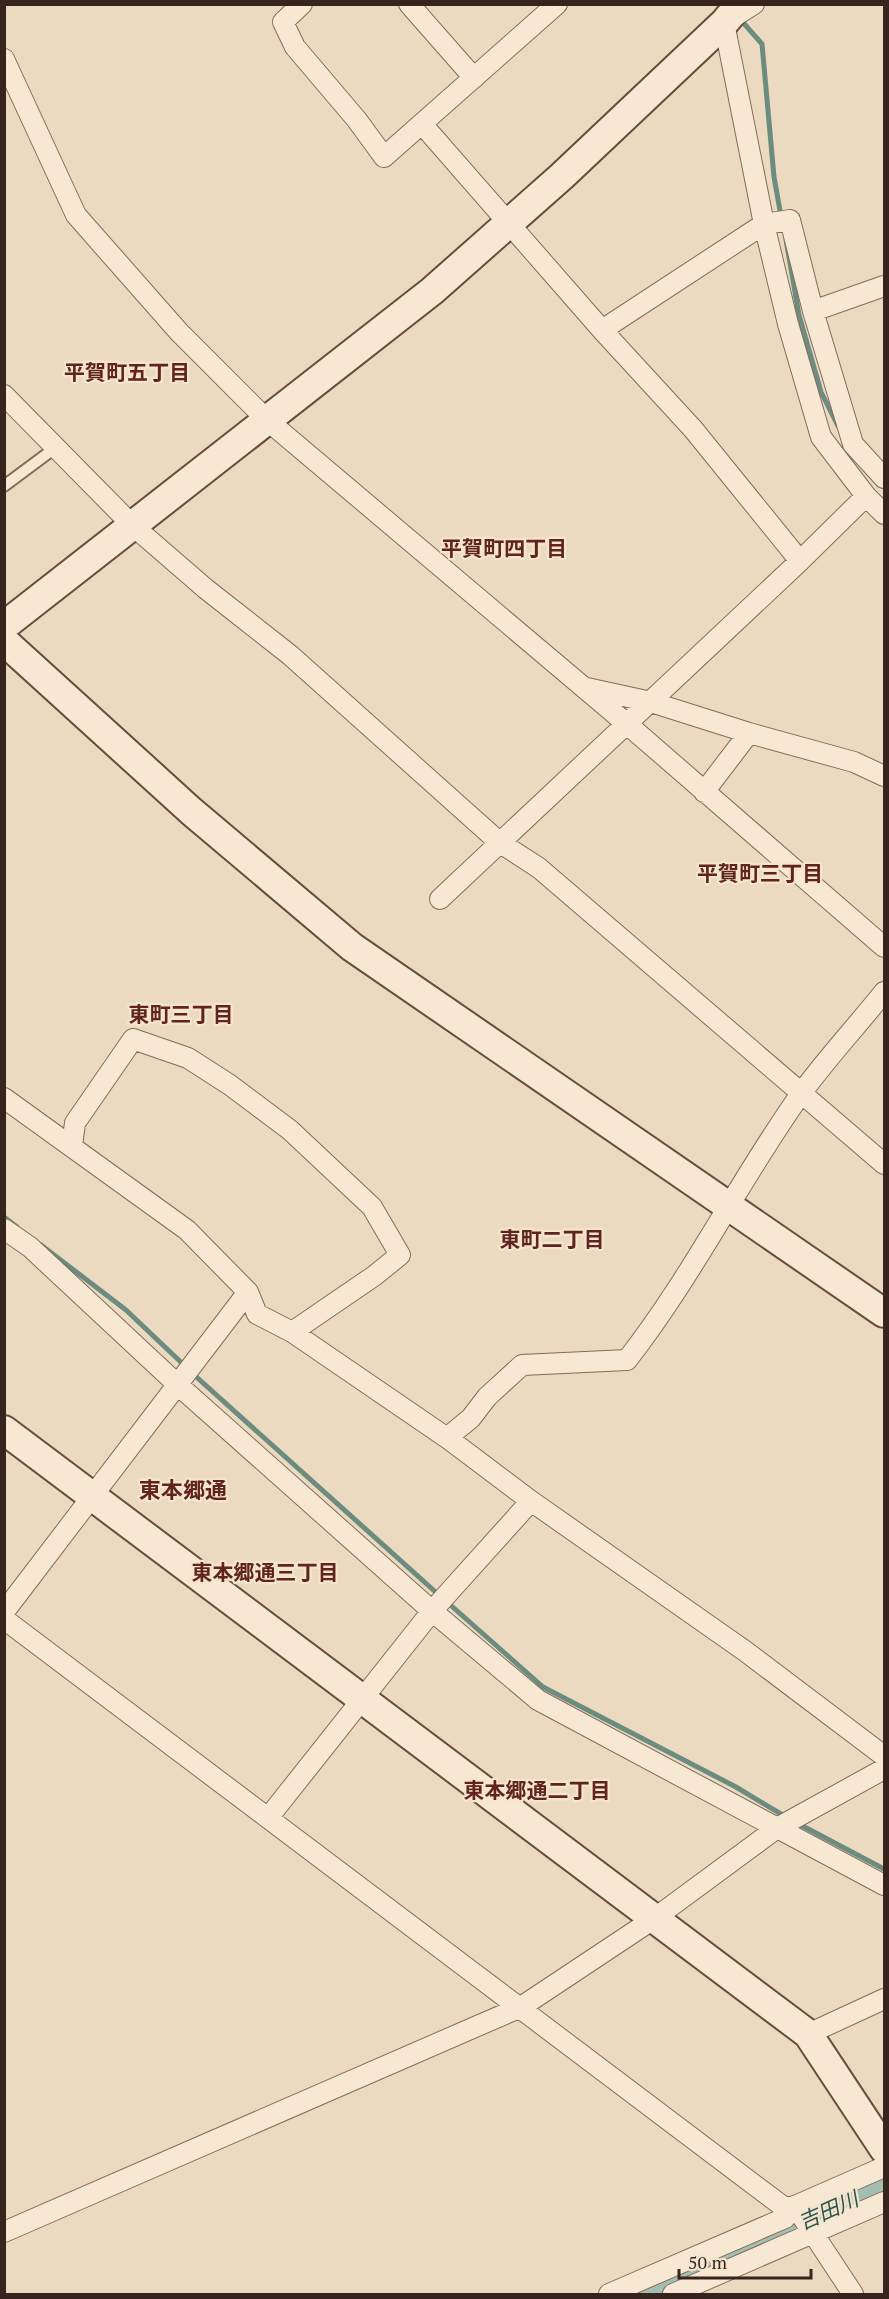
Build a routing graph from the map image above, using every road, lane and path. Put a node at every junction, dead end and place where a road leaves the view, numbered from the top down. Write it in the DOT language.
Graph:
graph roads {
  1 [pos="302,4"];
  2 [pos="409,4"];
  3 [pos="556,4"];
  4 [pos="754,4"];
  5 [pos="732,14"];
  6 [pos="4,59"];
  7 [pos="474,78"];
  8 [pos="422,124"];
  9 [pos="510,224"];
  10 [pos="764,224"];
  11 [pos="885,286"];
  12 [pos="813,311"];
  13 [pos="602,330"];
  14 [pos="4,395"];
  15 [pos="267,420"];
  16 [pos="55,448"];
  17 [pos="885,478"];
  18 [pos="4,486"];
  19 [pos="866,496"];
  20 [pos="885,514"];
  21 [pos="132,525"];
  22 [pos="800,561"];
  23 [pos="4,626"];
  24 [pos="4,641"];
  25 [pos="583,687"];
  26 [pos="651,702"];
  27 [pos="627,724"];
  28 [pos="749,734"];
  29 [pos="885,776"];
  30 [pos="704,792"];
  31 [pos="499,842"];
  32 [pos="440,899"];
  33 [pos="885,947"];
  34 [pos="885,992"];
  35 [pos="801,1094"];
  36 [pos="4,1098"];
  37 [pos="72,1146"];
  38 [pos="885,1164"];
  39 [pos="728,1205"];
  40 [pos="4,1229"];
  41 [pos="248,1292"];
  42 [pos="885,1313"];
  43 [pos="292,1332"];
  44 [pos="178,1385"];
  45 [pos="4,1430"];
  46 [pos="450,1440"];
  47 [pos="94,1496"];
  48 [pos="531,1501"];
  49 [pos="432,1611"];
  50 [pos="4,1612"];
  51 [pos="4,1619"];
  52 [pos="363,1701"];
  53 [pos="885,1756"];
  54 [pos="885,1769"];
  55 [pos="268,1818"];
  56 [pos="778,1827"];
  57 [pos="885,1885"];
  58 [pos="654,1918"];
  59 [pos="885,2000"];
  60 [pos="520,2007"];
  61 [pos="808,2034"];
  62 [pos="885,2149"];
  63 [pos="885,2167"];
  64 [pos="885,2202"];
  65 [pos="800,2217"];
  66 [pos="4,2232"];
  67 [pos="609,2295"];
  68 [pos="673,2295"];
  69 [pos="852,2295"];
  1 -- 8 [label="street"];
  2 -- 7 [label="street"];
  3 -- 7 [label="street"];
  4 -- 5 [label="street"];
  5 -- 9 [label="street"];
  5 -- 10 [label="street"];
  6 -- 15 [label="street"];
  7 -- 8 [label="street"];
  8 -- 9 [label="street"];
  9 -- 13 [label="street"];
  9 -- 15 [label="street"];
  10 -- 12 [label="street"];
  10 -- 13 [label="street"];
  10 -- 19 [label="street"];
  11 -- 12 [label="street"];
  12 -- 17 [label="street"];
  13 -- 22 [label="street"];
  14 -- 16 [label="street"];
  15 -- 21 [label="street"];
  15 -- 25 [label="street"];
  16 -- 18 [label="lane"];
  16 -- 21 [label="street"];
  19 -- 20 [label="street"];
  19 -- 22 [label="street"];
  21 -- 23 [label="street"];
  21 -- 31 [label="street"];
  22 -- 26 [label="street"];
  24 -- 39 [label="street"];
  25 -- 26 [label="street"];
  25 -- 27 [label="street"];
  26 -- 27 [label="street"];
  26 -- 28 [label="street"];
  27 -- 30 [label="street"];
  27 -- 31 [label="street"];
  28 -- 29 [label="street"];
  28 -- 30 [label="street"];
  30 -- 33 [label="street"];
  31 -- 32 [label="street"];
  31 -- 35 [label="street"];
  34 -- 35 [label="street"];
  35 -- 38 [label="street"];
  35 -- 39 [label="street"];
  36 -- 37 [label="street"];
  37 -- 41 [label="street"];
  37 -- 43 [label="street"];
  39 -- 42 [label="street"];
  39 -- 46 [label="street"];
  40 -- 44 [label="street"];
  41 -- 43 [label="street"];
  41 -- 44 [label="street"];
  43 -- 46 [label="street"];
  44 -- 47 [label="street"];
  44 -- 49 [label="street"];
  45 -- 47 [label="street"];
  46 -- 48 [label="street"];
  47 -- 50 [label="street"];
  47 -- 52 [label="street"];
  48 -- 49 [label="street"];
  48 -- 53 [label="street"];
  49 -- 52 [label="street"];
  49 -- 56 [label="street"];
  51 -- 55 [label="street"];
  52 -- 55 [label="street"];
  52 -- 58 [label="street"];
  54 -- 56 [label="street"];
  55 -- 60 [label="street"];
  56 -- 57 [label="street"];
  56 -- 58 [label="street"];
  58 -- 60 [label="street"];
  58 -- 61 [label="street"];
  59 -- 61 [label="street"];
  60 -- 65 [label="street"];
  60 -- 66 [label="street"];
  61 -- 62 [label="street"];
  63 -- 65 [label="street"];
  64 -- 65 [label="street"];
  65 -- 67 [label="street"];
  65 -- 68 [label="street"];
  65 -- 69 [label="street"];
}
